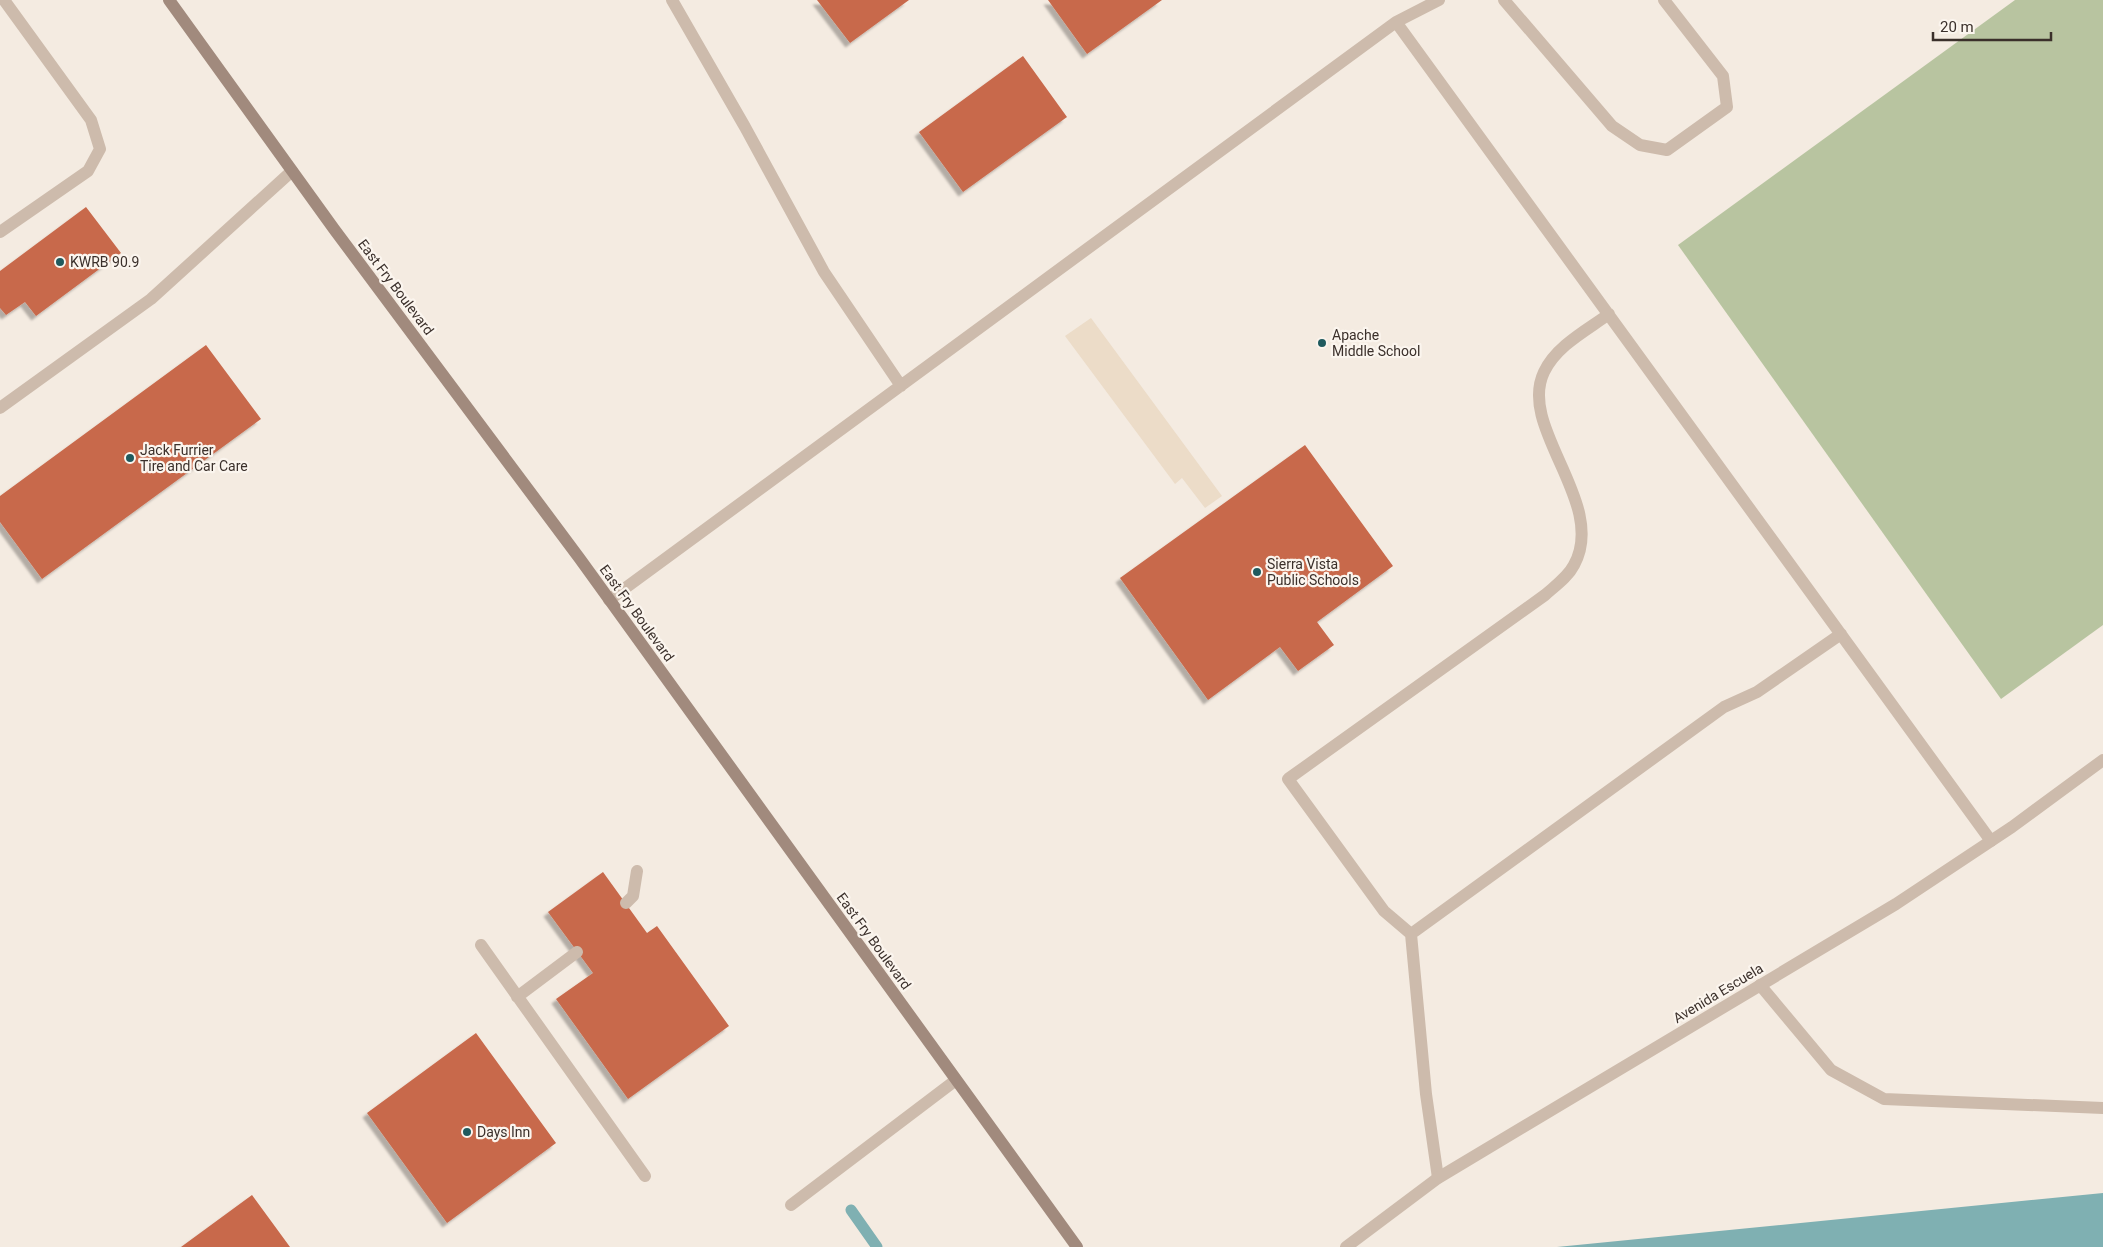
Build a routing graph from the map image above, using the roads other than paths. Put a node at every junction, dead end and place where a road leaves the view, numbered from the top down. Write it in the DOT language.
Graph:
graph roads {
  1 [pos="4,0"];
  2 [pos="169,0"];
  3 [pos="672,0"];
  4 [pos="1439,0"];
  5 [pos="1504,0"];
  6 [pos="1664,0"];
  7 [pos="1396,22"];
  8 [pos="292,171"];
  9 [pos="0,232"];
  10 [pos="1608,314"];
  11 [pos="901,386"];
  12 [pos="0,408"];
  13 [pos="609,600"];
  14 [pos="1841,634"];
  15 [pos="2103,760"];
  16 [pos="1991,841"];
  17 [pos="637,871"];
  18 [pos="626,903"];
  19 [pos="1410,934"];
  20 [pos="480,946"];
  21 [pos="577,952"];
  22 [pos="1760,985"];
  23 [pos="517,997"];
  24 [pos="956,1080"];
  25 [pos="2103,1108"];
  26 [pos="645,1176"];
  27 [pos="1438,1178"];
  28 [pos="791,1205"];
  29 [pos="1077,1247"];
  30 [pos="1346,1247"];
  1 -- 9 [label="street"];
  2 -- 8 [label="main road, East Fry Boulevard"];
  3 -- 11 [label="street"];
  4 -- 7 [label="street"];
  5 -- 6 [label="street"];
  7 -- 10 [label="street"];
  7 -- 11 [label="street"];
  8 -- 12 [label="street"];
  8 -- 13 [label="main road, East Fry Boulevard"];
  10 -- 14 [label="street"];
  10 -- 19 [label="street"];
  11 -- 13 [label="street"];
  13 -- 24 [label="main road, East Fry Boulevard"];
  14 -- 16 [label="street"];
  14 -- 19 [label="street"];
  15 -- 16 [label="street, Avenida Escuela"];
  16 -- 22 [label="street, Avenida Escuela"];
  17 -- 18 [label="street"];
  19 -- 27 [label="street"];
  20 -- 23 [label="street"];
  21 -- 23 [label="street"];
  22 -- 25 [label="street"];
  22 -- 27 [label="street, Avenida Escuela"];
  23 -- 26 [label="street"];
  24 -- 28 [label="street"];
  24 -- 29 [label="main road, East Fry Boulevard"];
  27 -- 30 [label="street, Avenida Escuela"];
}
